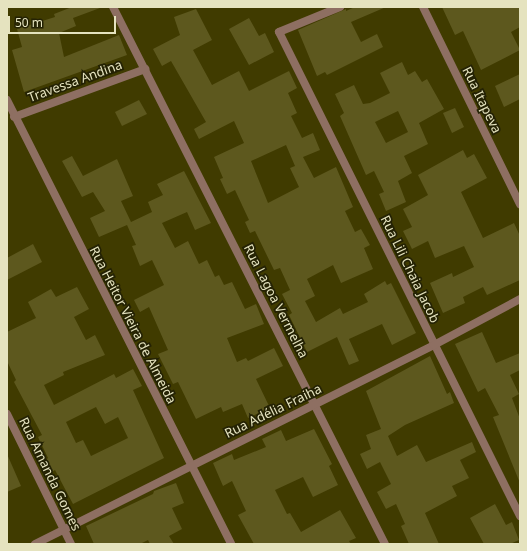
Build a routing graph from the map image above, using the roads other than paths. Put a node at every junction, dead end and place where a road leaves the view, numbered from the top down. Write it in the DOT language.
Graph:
graph roads {
  1 [pos="113,7"];
  2 [pos="340,7"];
  3 [pos="423,7"];
  4 [pos="146,68"];
  5 [pos="7,100"];
  6 [pos="14,117"];
  7 [pos="520,204"];
  8 [pos="520,299"];
  9 [pos="434,346"];
  10 [pos="314,404"];
  11 [pos="7,414"];
  12 [pos="192,465"];
  13 [pos="520,516"];
  14 [pos="64,530"];
  15 [pos="35,544"];
  16 [pos="71,544"];
  17 [pos="231,544"];
  18 [pos="385,544"];
  1 -- 4 [label="street, Rua Lagoa Vermelha"];
  2 -- 9 [label="street, Rua Lili Chaia Jacob"];
  3 -- 7 [label="street, Rua Itapeva"];
  4 -- 6 [label="street, Travessa Andina"];
  4 -- 10 [label="street, Rua Lagoa Vermelha"];
  5 -- 6 [label="street, Rua Heitor Vieira de Almeida"];
  6 -- 12 [label="street, Rua Heitor Vieira de Almeida"];
  8 -- 9 [label="street, Rua Adélia Fraiha"];
  9 -- 10 [label="street, Rua Adélia Fraiha"];
  9 -- 13 [label="street, Rua Lili Chaia Jacob"];
  10 -- 12 [label="street, Rua Adélia Fraiha"];
  10 -- 18 [label="street, Rua Lagoa Vermelha"];
  11 -- 14 [label="street, Rua Amanda Gomes"];
  12 -- 14 [label="street, Rua Adélia Fraiha"];
  12 -- 17 [label="street, Rua Heitor Vieira de Almeida"];
  14 -- 15 [label="street, Rua Adélia Fraiha"];
  14 -- 16 [label="street, Rua Amanda Gomes"];
}
